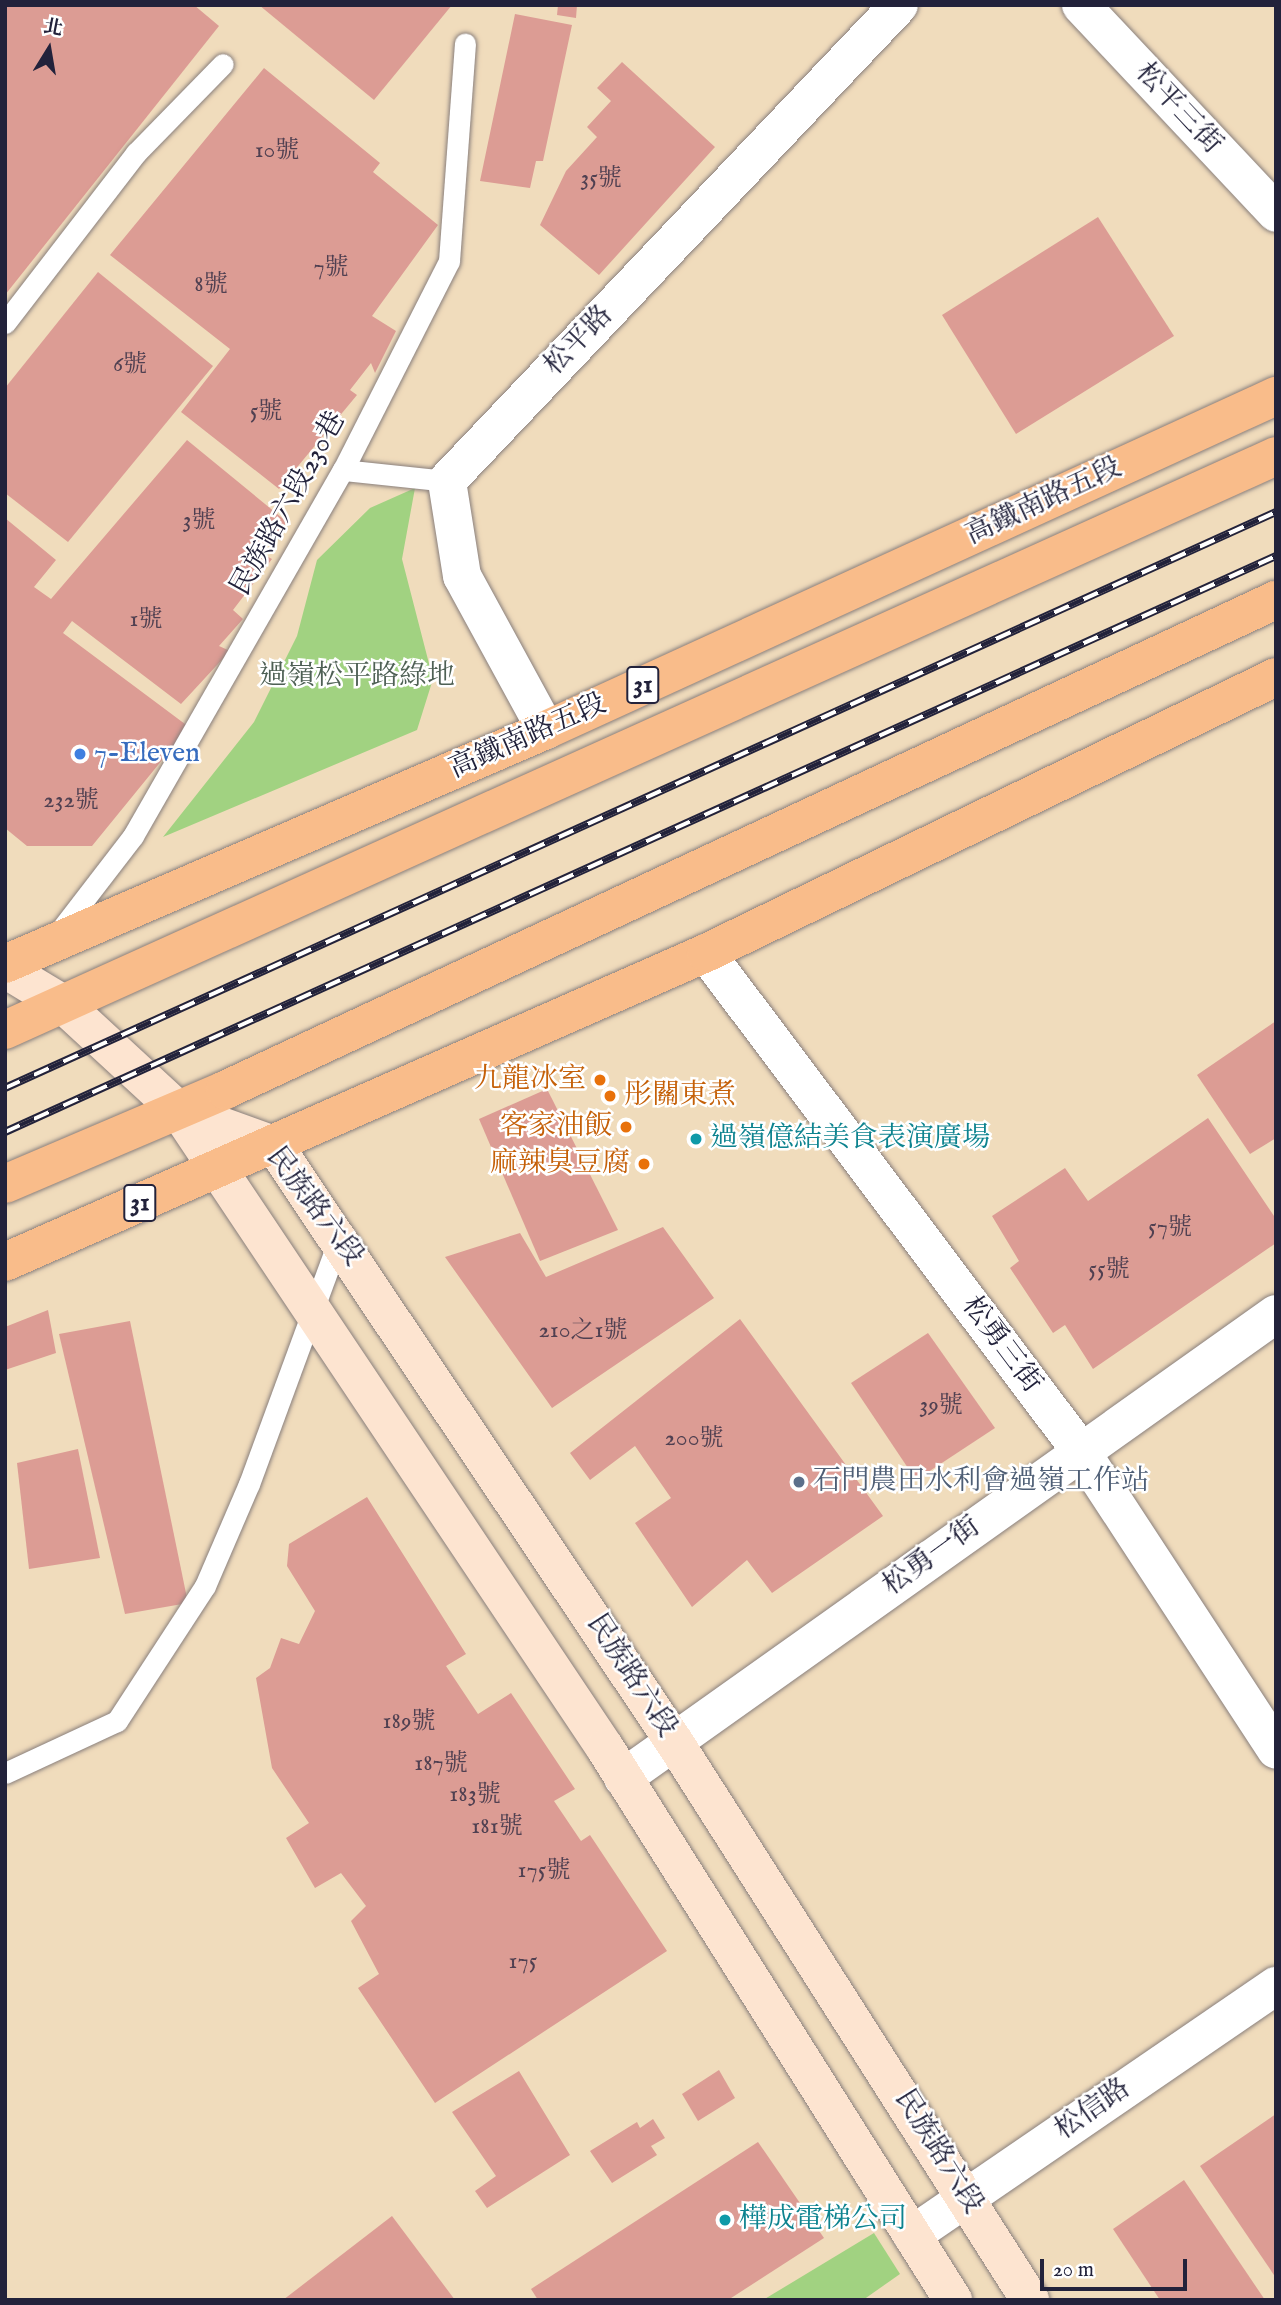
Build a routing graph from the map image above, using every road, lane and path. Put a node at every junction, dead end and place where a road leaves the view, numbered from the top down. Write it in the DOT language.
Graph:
graph roads {
  1 [pos="899,5"];
  2 [pos="1081,5"];
  3 [pos="465,44"];
  4 [pos="223,64"];
  5 [pos="1276,213"];
  6 [pos="5,323"];
  7 [pos="1276,396"];
  8 [pos="1276,456"];
  9 [pos="343,470"];
  10 [pos="447,481"];
  11 [pos="1276,600"];
  12 [pos="1276,677"];
  13 [pos="546,730"];
  14 [pos="46,949"];
  15 [pos="706,953"];
  16 [pos="5,967"];
  17 [pos="63,1004"];
  18 [pos="5,1030"];
  19 [pos="179,1111"];
  20 [pos="274,1145"];
  21 [pos="220,1169"];
  22 [pos="5,1184"];
  23 [pos="340,1237"];
  24 [pos="5,1262"];
  25 [pos="313,1312"];
  26 [pos="1276,1314"];
  27 [pos="1080,1450"];
  28 [pos="675,1743"];
  29 [pos="1276,1750"];
  30 [pos="5,1773"];
  31 [pos="623,1778"];
  32 [pos="1276,1986"];
  33 [pos="967,2197"];
  34 [pos="912,2235"];
  35 [pos="953,2300"];
  36 [pos="1030,2300"];
  1 -- 10 [label="street, 松平路"];
  2 -- 5 [label="street, 松平三街"];
  3 -- 9 [label="lane, 民族路六段230巷"];
  4 -- 6 [label="lane"];
  7 -- 13 [label="main road, 高鐵南路五段 / 31"];
  8 -- 17 [label="main road, 高鐵南路五段 / 31"];
  9 -- 10 [label="lane"];
  9 -- 14 [label="lane, 民族路六段230巷"];
  10 -- 13 [label="street"];
  11 -- 19 [label="main road, 31"];
  12 -- 15 [label="main road, 31"];
  13 -- 14 [label="main road, 高鐵南路五段 / 31"];
  14 -- 16 [label="main road, 高鐵南路五段 / 31"];
  15 -- 20 [label="main road, 31"];
  15 -- 27 [label="street, 松勇三街"];
  16 -- 17 [label="main road, 民族路六段"];
  17 -- 18 [label="main road, 31"];
  17 -- 19 [label="main road, 民族路六段"];
  19 -- 20 [label="main road, 民族路六段"];
  19 -- 21 [label="main road, 民族路六段"];
  19 -- 22 [label="main road, 31"];
  20 -- 21 [label="main road, 31"];
  20 -- 23 [label="main road, 民族路六段"];
  21 -- 24 [label="main road, 31"];
  21 -- 25 [label="main road, 民族路六段"];
  23 -- 25 [label="lane"];
  23 -- 28 [label="main road, 民族路六段"];
  25 -- 30 [label="lane"];
  25 -- 31 [label="main road, 民族路六段"];
  26 -- 27 [label="street, 松勇一街"];
  27 -- 28 [label="street, 松勇一街"];
  27 -- 29 [label="street, 松勇三街"];
  28 -- 31 [label="street, 松勇一街"];
  28 -- 33 [label="main road, 民族路六段"];
  31 -- 34 [label="main road, 民族路六段"];
  32 -- 33 [label="street, 松信路"];
  33 -- 34 [label="street, 松信路"];
  33 -- 36 [label="main road, 民族路六段"];
  34 -- 35 [label="main road, 民族路六段"];
}
